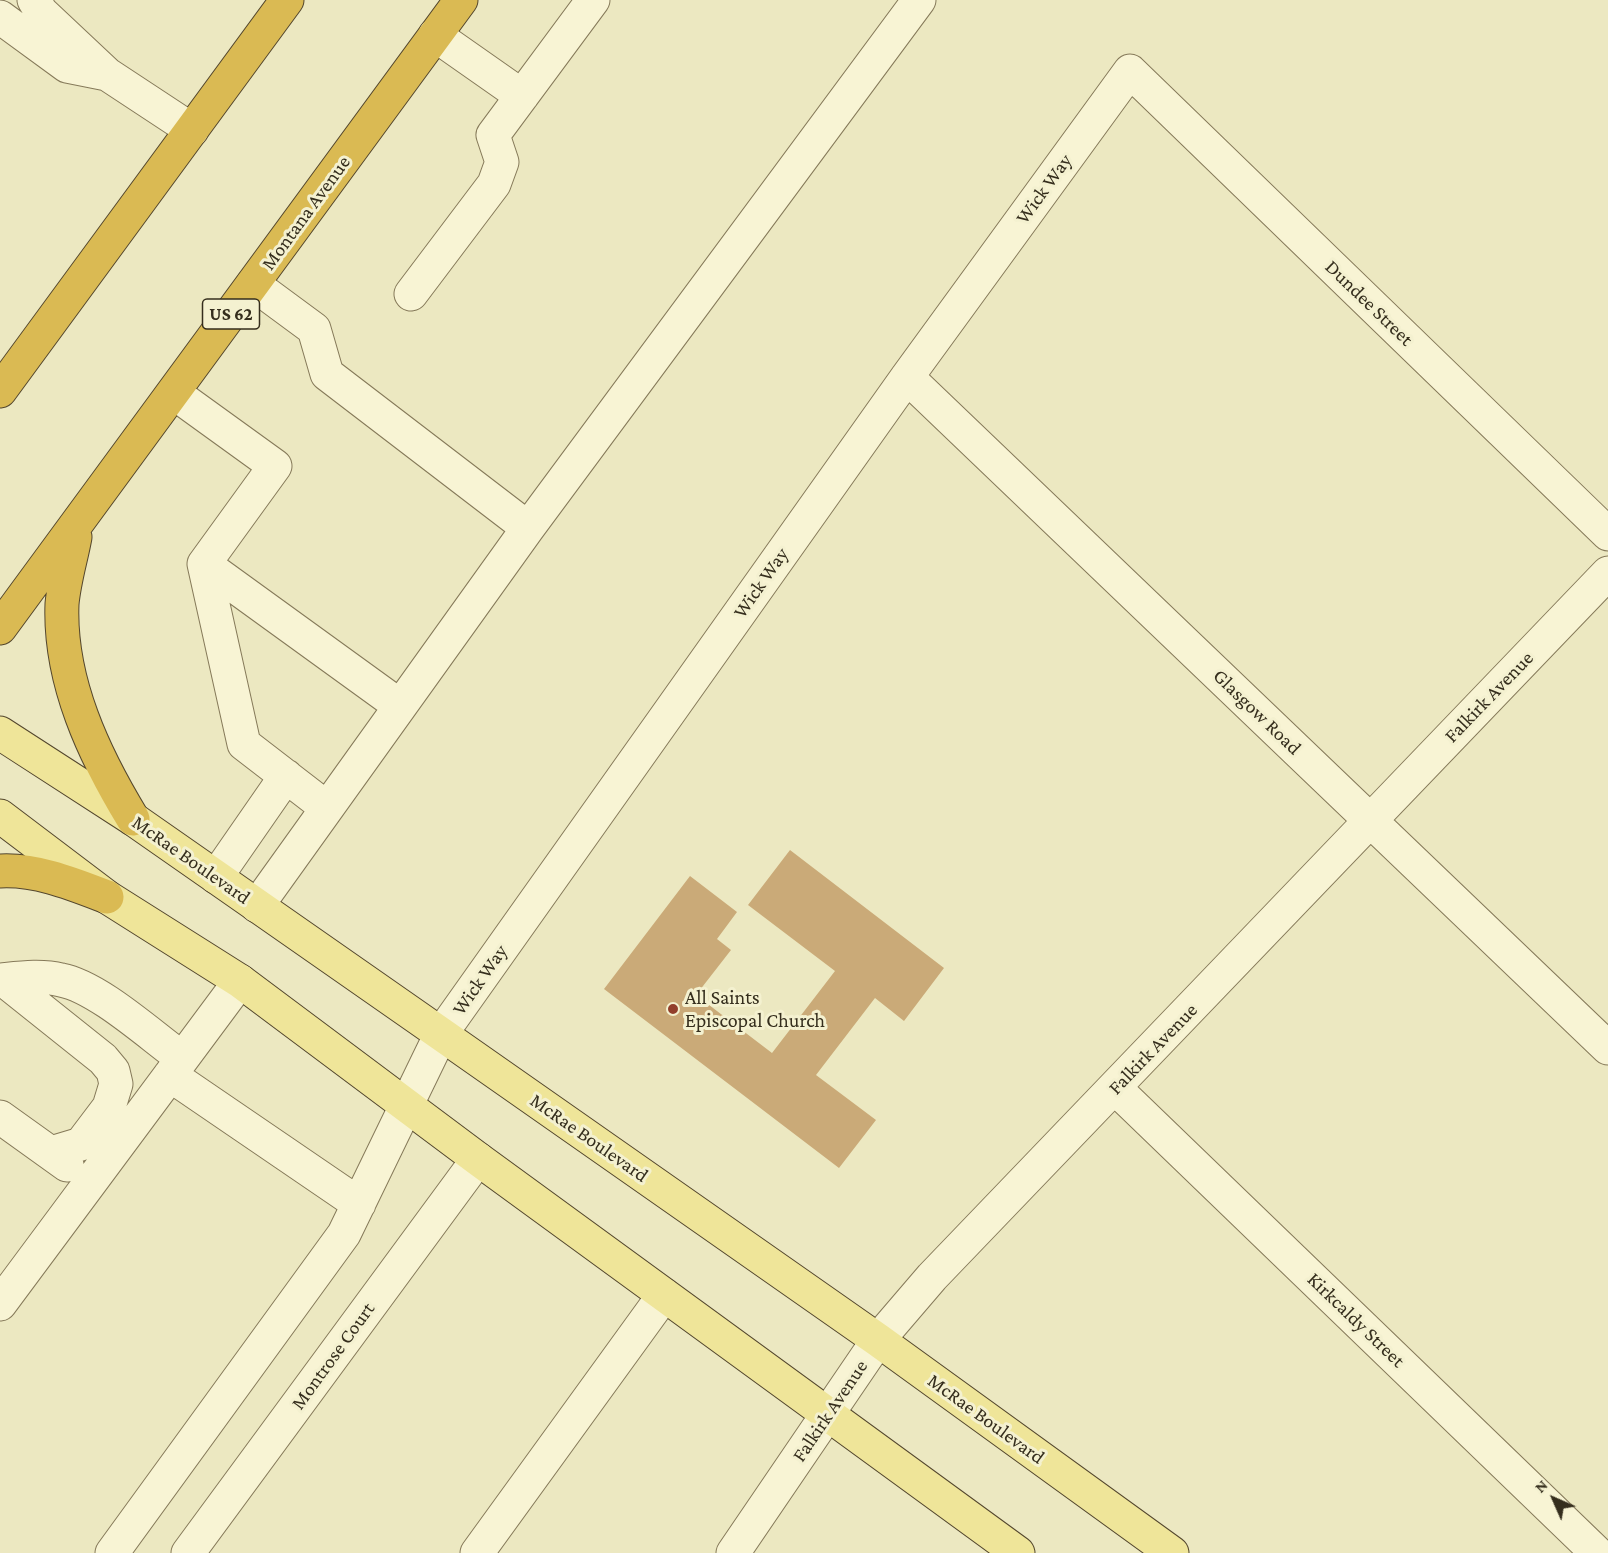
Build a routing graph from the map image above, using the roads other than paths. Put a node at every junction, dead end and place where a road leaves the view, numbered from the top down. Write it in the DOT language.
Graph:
graph roads {
  1 [pos="34,0"];
  2 [pos="287,0"];
  3 [pos="461,0"];
  4 [pos="594,0"];
  5 [pos="919,0"];
  6 [pos="0,17"];
  7 [pos="435,36"];
  8 [pos="1130,71"];
  9 [pos="107,74"];
  10 [pos="522,96"];
  11 [pos="192,130"];
  12 [pos="253,284"];
  13 [pos="411,294"];
  14 [pos="907,377"];
  15 [pos="3,380"];
  16 [pos="174,393"];
  17 [pos="77,526"];
  18 [pos="528,528"];
  19 [pos="1608,534"];
  20 [pos="204,564"];
  21 [pos="1608,573"];
  22 [pos="0,628"];
  23 [pos="400,706"];
  24 [pos="0,733"];
  25 [pos="286,777"];
  26 [pos="327,808"];
  27 [pos="0,816"];
  28 [pos="133,819"];
  29 [pos="1371,821"];
  30 [pos="0,871"];
  31 [pos="216,877"];
  32 [pos="107,897"];
  33 [pos="257,906"];
  34 [pos="2,980"];
  35 [pos="240,981"];
  36 [pos="441,1034"];
  37 [pos="1608,1048"];
  38 [pos="176,1066"];
  39 [pos="1115,1088"];
  40 [pos="407,1105"];
  41 [pos="0,1118"];
  42 [pos="51,1153"];
  43 [pos="478,1159"];
  44 [pos="91,1182"];
  45 [pos="359,1204"];
  46 [pos="664,1295"];
  47 [pos="0,1304"];
  48 [pos="878,1340"];
  49 [pos="828,1415"];
  50 [pos="112,1553"];
  51 [pos="188,1553"];
  52 [pos="477,1553"];
  53 [pos="733,1553"];
  54 [pos="1018,1553"];
  55 [pos="1172,1553"];
  56 [pos="1598,1553"];
  1 -- 9 [label="street"];
  2 -- 11 [label="highway"];
  3 -- 7 [label="highway, Montana Avenue / US 62"];
  4 -- 10 [label="street"];
  5 -- 18 [label="street"];
  6 -- 9 [label="street"];
  7 -- 10 [label="street"];
  7 -- 12 [label="highway, Montana Avenue / US 62"];
  8 -- 14 [label="street, Wick Way"];
  8 -- 19 [label="street, Dundee Street"];
  9 -- 11 [label="street"];
  10 -- 13 [label="street"];
  11 -- 15 [label="highway"];
  12 -- 16 [label="highway, Montana Avenue / US 62"];
  12 -- 18 [label="street"];
  14 -- 29 [label="street, Glasgow Road"];
  14 -- 36 [label="street, Wick Way"];
  16 -- 17 [label="highway, Montana Avenue / US 62"];
  16 -- 20 [label="street"];
  17 -- 22 [label="highway, Montana Avenue / US 62"];
  17 -- 28 [label="highway"];
  18 -- 23 [label="street"];
  20 -- 23 [label="street"];
  20 -- 25 [label="street"];
  21 -- 29 [label="street, Falkirk Avenue"];
  23 -- 26 [label="street"];
  24 -- 28 [label="main road, McRae Boulevard"];
  25 -- 26 [label="street"];
  25 -- 31 [label="street"];
  26 -- 33 [label="street"];
  27 -- 32 [label="main road"];
  28 -- 31 [label="main road, McRae Boulevard"];
  29 -- 37 [label="street, Glasgow Road"];
  29 -- 39 [label="street, Falkirk Avenue"];
  30 -- 32 [label="highway"];
  31 -- 33 [label="main road, McRae Boulevard"];
  32 -- 35 [label="main road"];
  33 -- 36 [label="main road, McRae Boulevard"];
  34 -- 38 [label="street"];
  34 -- 42 [label="street"];
  35 -- 38 [label="street"];
  35 -- 40 [label="main road"];
  36 -- 40 [label="street, Wick Way"];
  36 -- 48 [label="main road, McRae Boulevard"];
  38 -- 44 [label="street"];
  38 -- 45 [label="street"];
  39 -- 48 [label="street, Falkirk Avenue"];
  39 -- 56 [label="street, Kirkcaldy Street"];
  40 -- 43 [label="main road"];
  40 -- 45 [label="street, Wick Way"];
  41 -- 42 [label="street"];
  42 -- 44 [label="street"];
  43 -- 46 [label="main road"];
  43 -- 51 [label="street, Montrose Court"];
  44 -- 47 [label="street"];
  45 -- 50 [label="street, Wick Way"];
  46 -- 49 [label="main road"];
  46 -- 52 [label="street"];
  48 -- 49 [label="street, Falkirk Avenue"];
  48 -- 55 [label="main road, McRae Boulevard"];
  49 -- 53 [label="street, Falkirk Avenue"];
  49 -- 54 [label="main road"];
}
